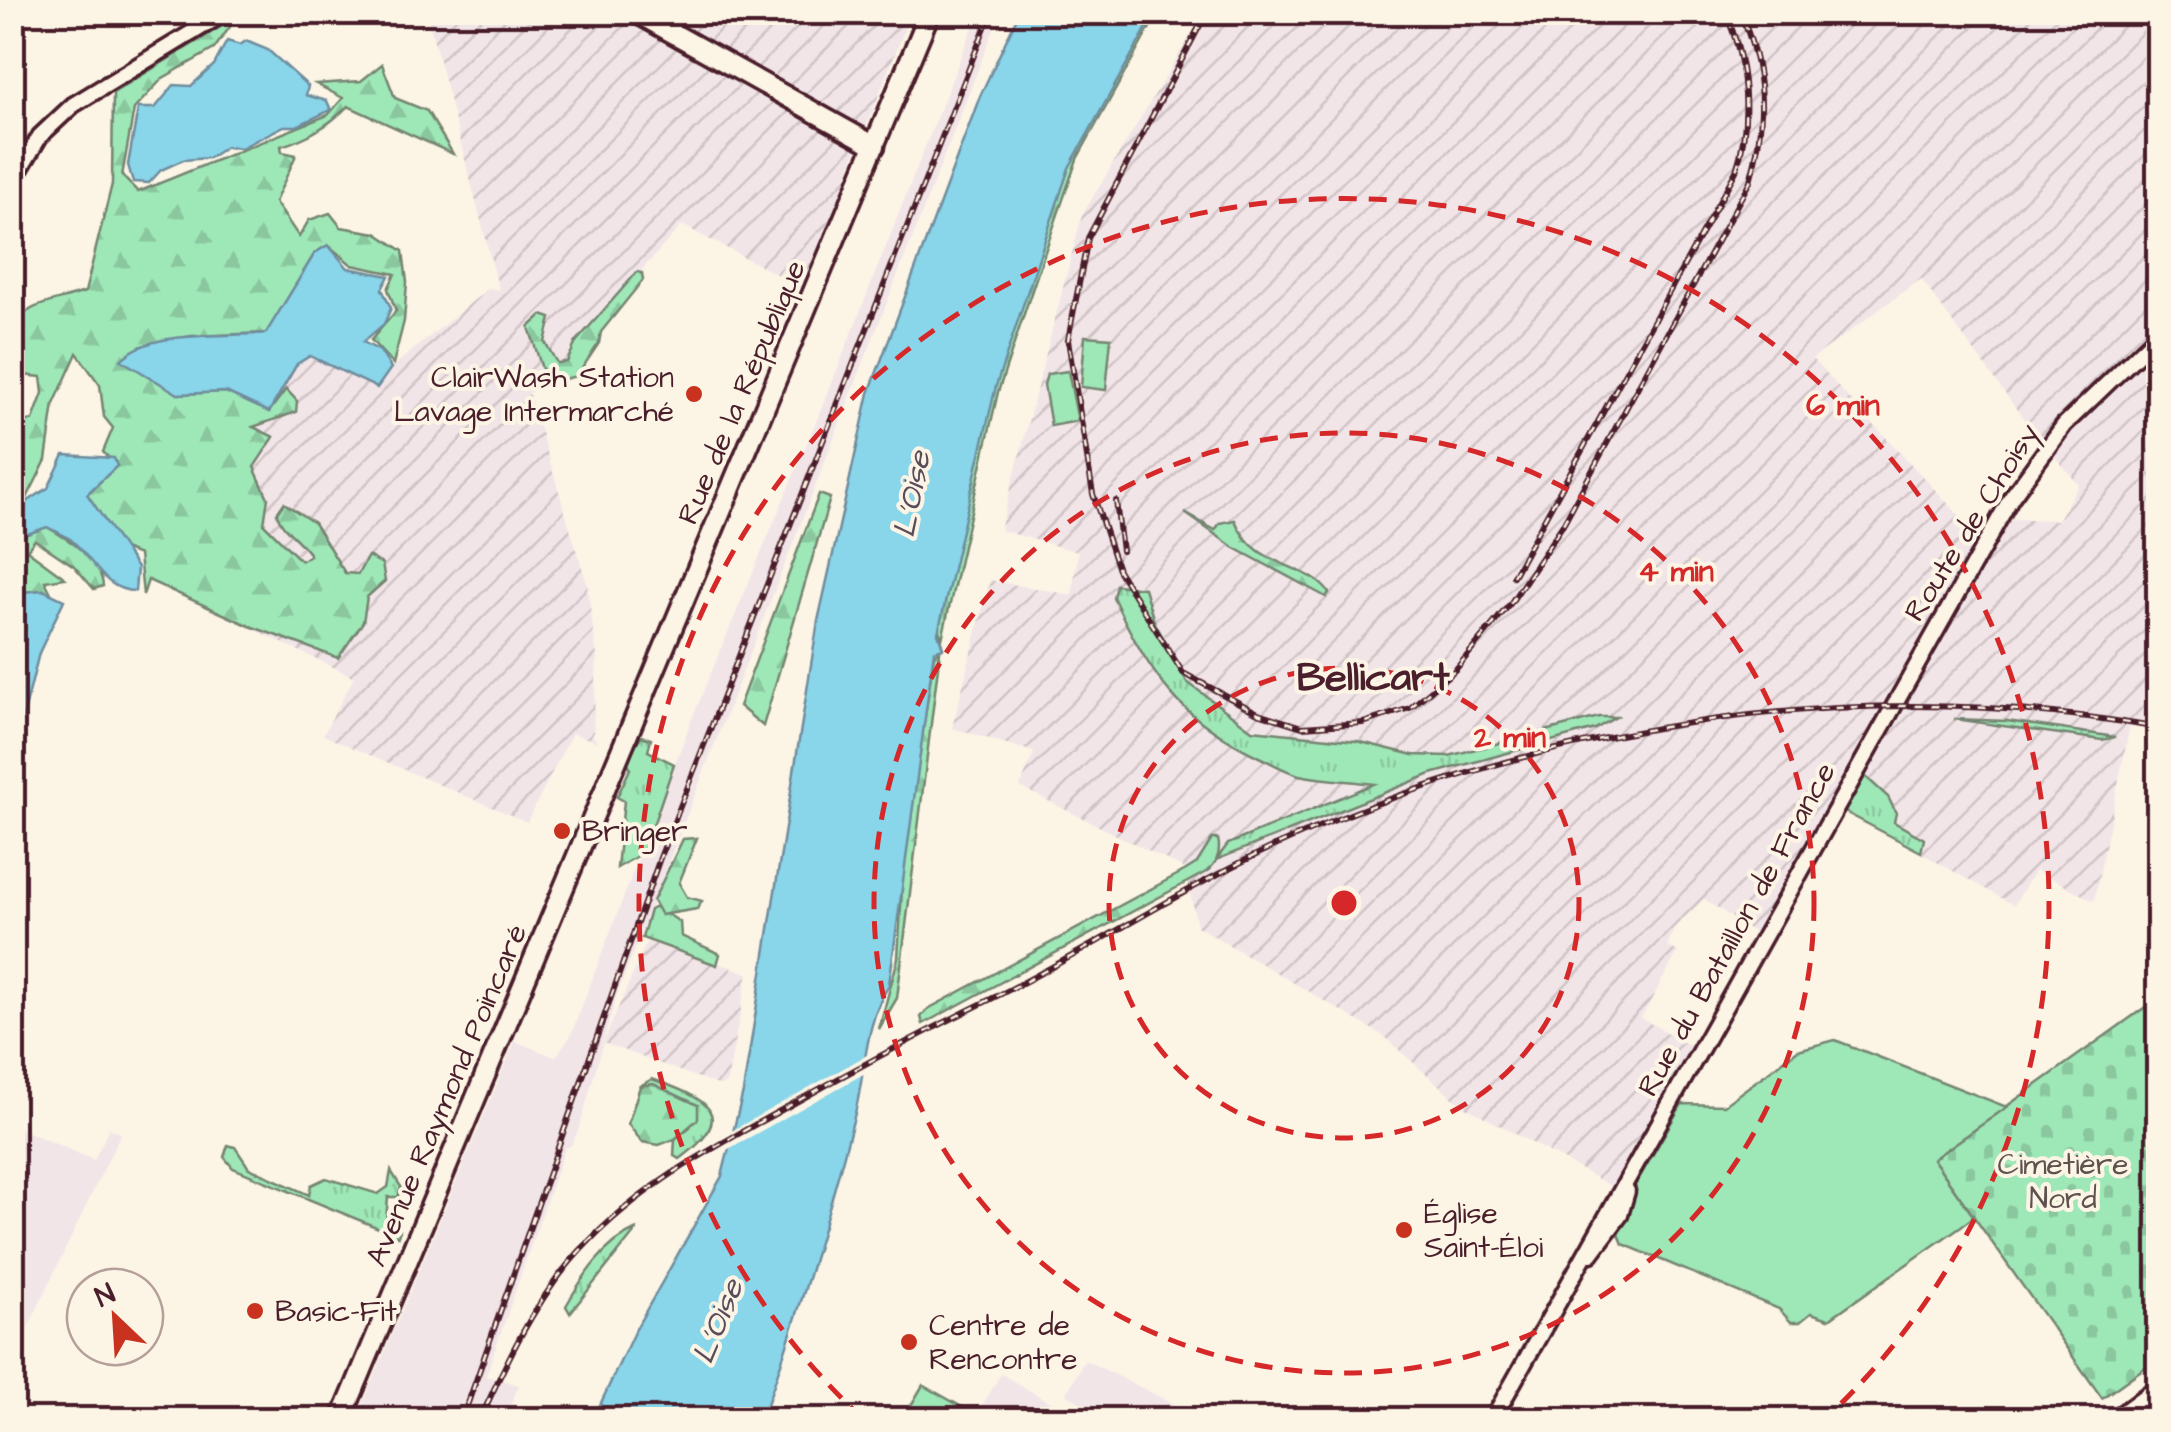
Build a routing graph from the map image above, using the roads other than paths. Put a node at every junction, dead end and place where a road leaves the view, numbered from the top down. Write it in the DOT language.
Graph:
graph roads {
  1 [pos="226,12"];
  2 [pos="635,12"];
  3 [pos="930,12"];
  4 [pos="875,146"];
  5 [pos="12,183"];
  6 [pos="2158,335"];
  7 [pos="1891,709"];
  8 [pos="602,793"];
  9 [pos="2158,1389"];
  10 [pos="342,1420"];
  11 [pos="1492,1420"];
  12 [pos="2116,1420"];
  1 -- 5 [label="street"];
  2 -- 4 [label="main road"];
  3 -- 4 [label="main road, Rue de la République"];
  4 -- 8 [label="main road, Rue de la République"];
  6 -- 7 [label="street, Route de Choisy"];
  7 -- 11 [label="street, Rue du Bataillon de France"];
  8 -- 10 [label="main road, Avenue Raymond Poincaré"];
  9 -- 12 [label="main road"];
}
